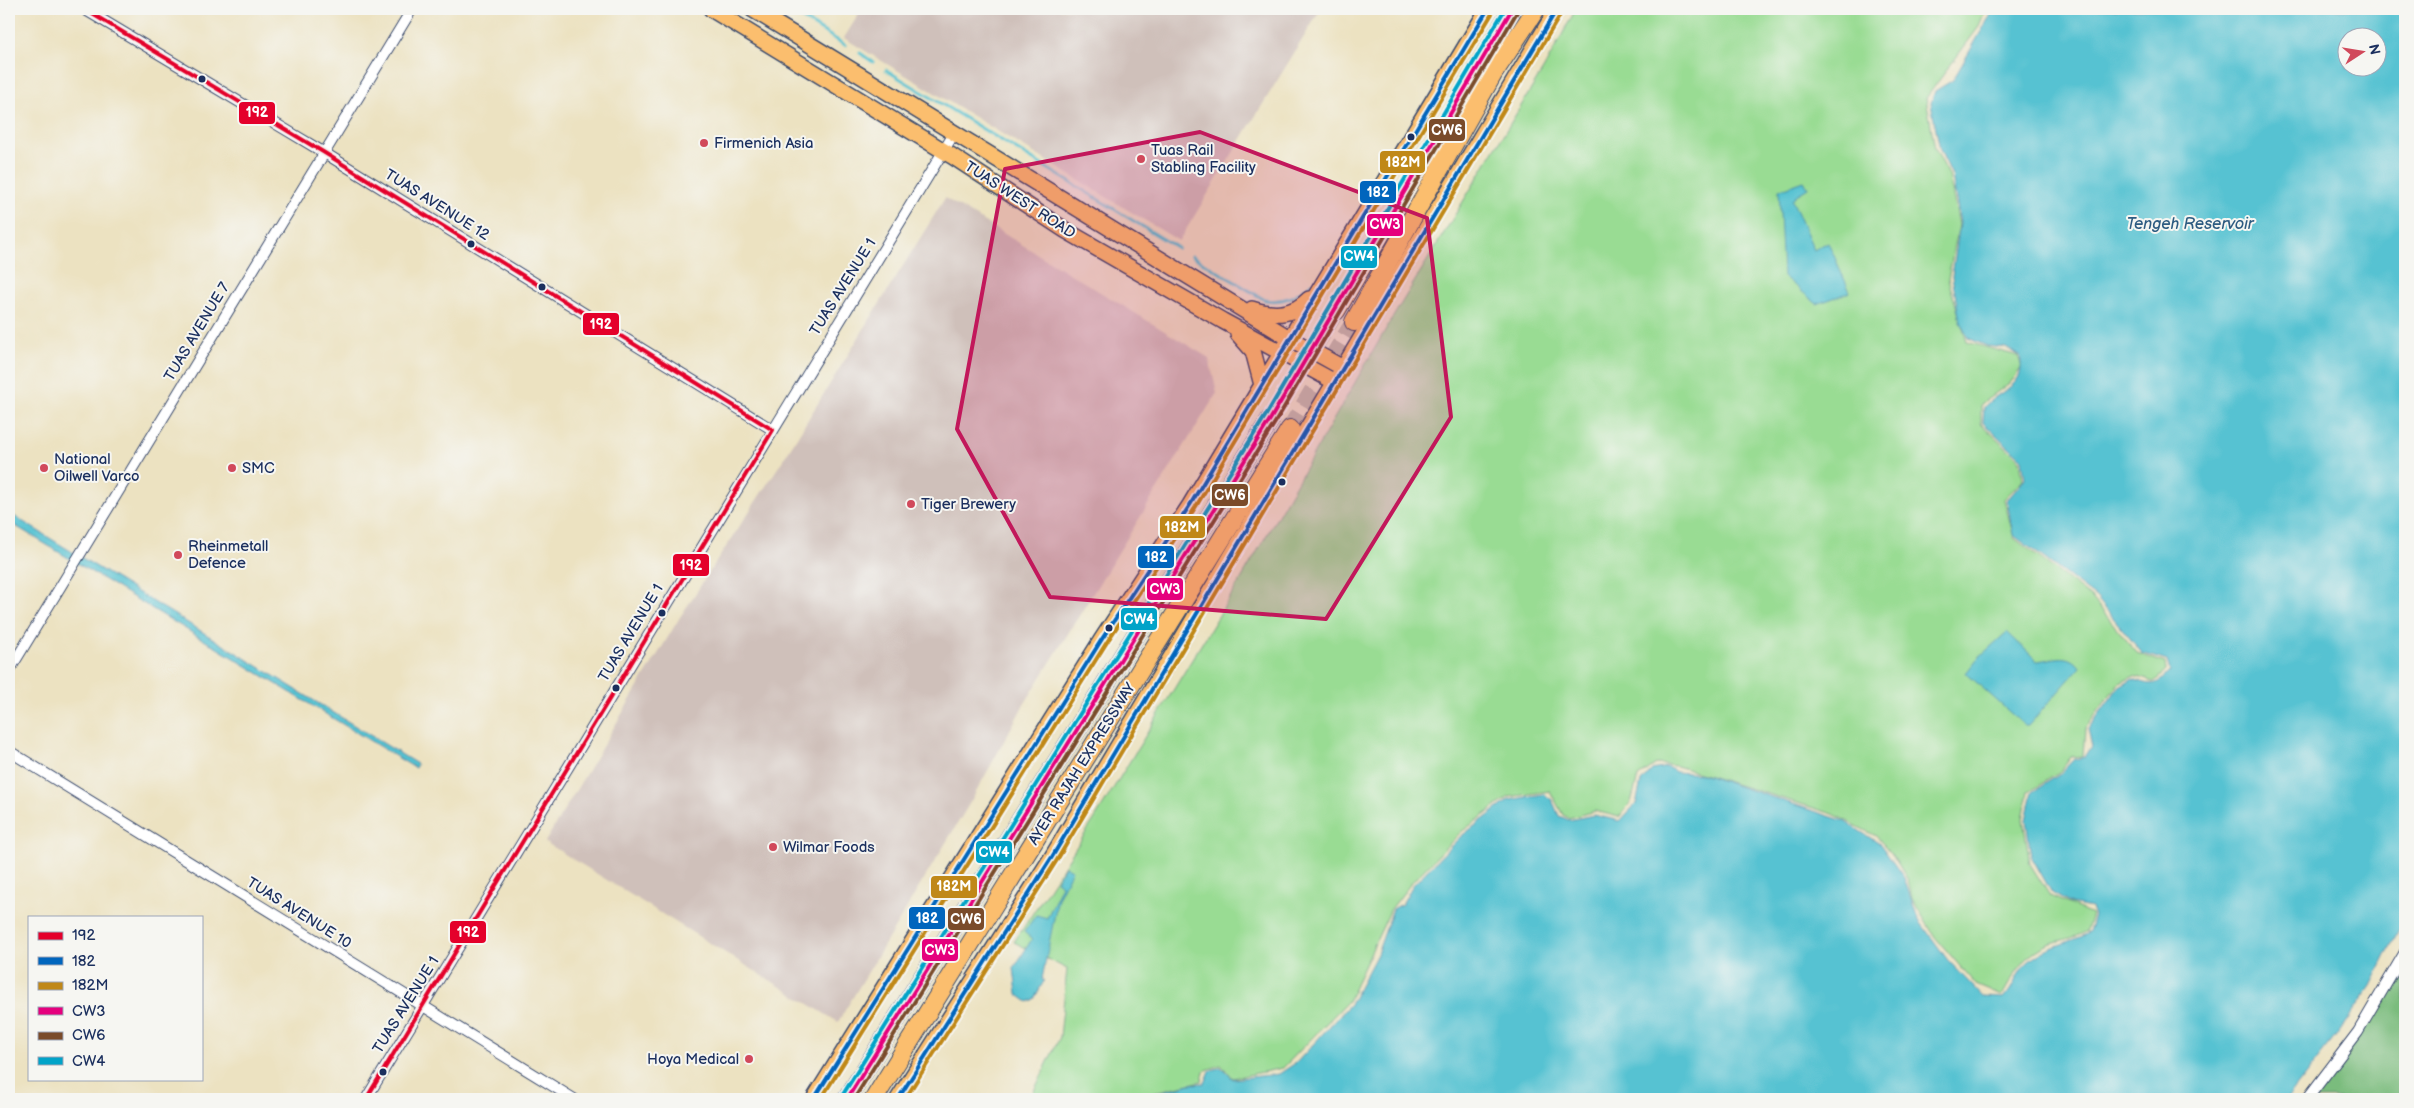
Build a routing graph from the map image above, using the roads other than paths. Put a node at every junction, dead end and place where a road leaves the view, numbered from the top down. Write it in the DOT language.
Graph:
graph roads {
  1 [pos="84,9"];
  2 [pos="412,9"];
  3 [pos="711,9"];
  4 [pos="752,9"];
  5 [pos="1488,9"];
  6 [pos="1512,9"];
  7 [pos="1536,9"];
  8 [pos="1557,9"];
  9 [pos="955,132"];
  10 [pos="944,151"];
  11 [pos="323,152"];
  12 [pos="1317,291"];
  13 [pos="1232,303"];
  14 [pos="1336,311"];
  15 [pos="1223,321"];
  16 [pos="1354,322"];
  17 [pos="1285,345"];
  18 [pos="1339,375"];
  19 [pos="1262,385"];
  20 [pos="1271,418"];
  21 [pos="1290,429"];
  22 [pos="772,430"];
  23 [pos="9,671"];
  24 [pos="9,751"];
  25 [pos="2405,952"];
  26 [pos="421,1007"];
  27 [pos="366,1099"];
  28 [pos="574,1099"];
  29 [pos="814,1099"];
  30 [pos="847,1099"];
  31 [pos="874,1099"];
  32 [pos="898,1099"];
  33 [pos="2307,1099"];
  1 -- 11 [label="street, TUAS AVENUE 12"];
  2 -- 11 [label="street, TUAS AVENUE 7"];
  3 -- 10 [label="main road, TUAS WEST ROAD"];
  4 -- 9 [label="main road, TUAS WEST ROAD"];
  5 -- 12 [label="main road"];
  6 -- 14 [label="highway"];
  7 -- 16 [label="highway"];
  8 -- 18 [label="main road"];
  9 -- 10 [label="street, TUAS AVENUE 1"];
  9 -- 13 [label="main road, TUAS WEST ROAD"];
  10 -- 15 [label="main road, TUAS WEST ROAD"];
  10 -- 22 [label="street, TUAS AVENUE 1"];
  11 -- 22 [label="street, TUAS AVENUE 12"];
  11 -- 23 [label="street, TUAS AVENUE 7"];
  12 -- 13 [label="main road"];
  12 -- 17 [label="main road"];
  13 -- 17 [label="main road, TUAS WEST ROAD"];
  15 -- 17 [label="main road, TUAS WEST ROAD"];
  15 -- 19 [label="main road"];
  17 -- 18 [label="main road, TUAS WEST ROAD"];
  17 -- 19 [label="main road"];
  18 -- 32 [label="main road"];
  19 -- 29 [label="main road"];
  20 -- 30 [label="highway, AYER RAJAH EXPRESSWAY"];
  21 -- 31 [label="highway, AYER RAJAH EXPRESSWAY"];
  22 -- 26 [label="street, TUAS AVENUE 1"];
  24 -- 26 [label="street, TUAS AVENUE 10"];
  25 -- 33 [label="street"];
  26 -- 27 [label="street, TUAS AVENUE 1"];
  26 -- 28 [label="street, TUAS AVENUE 10"];
}
